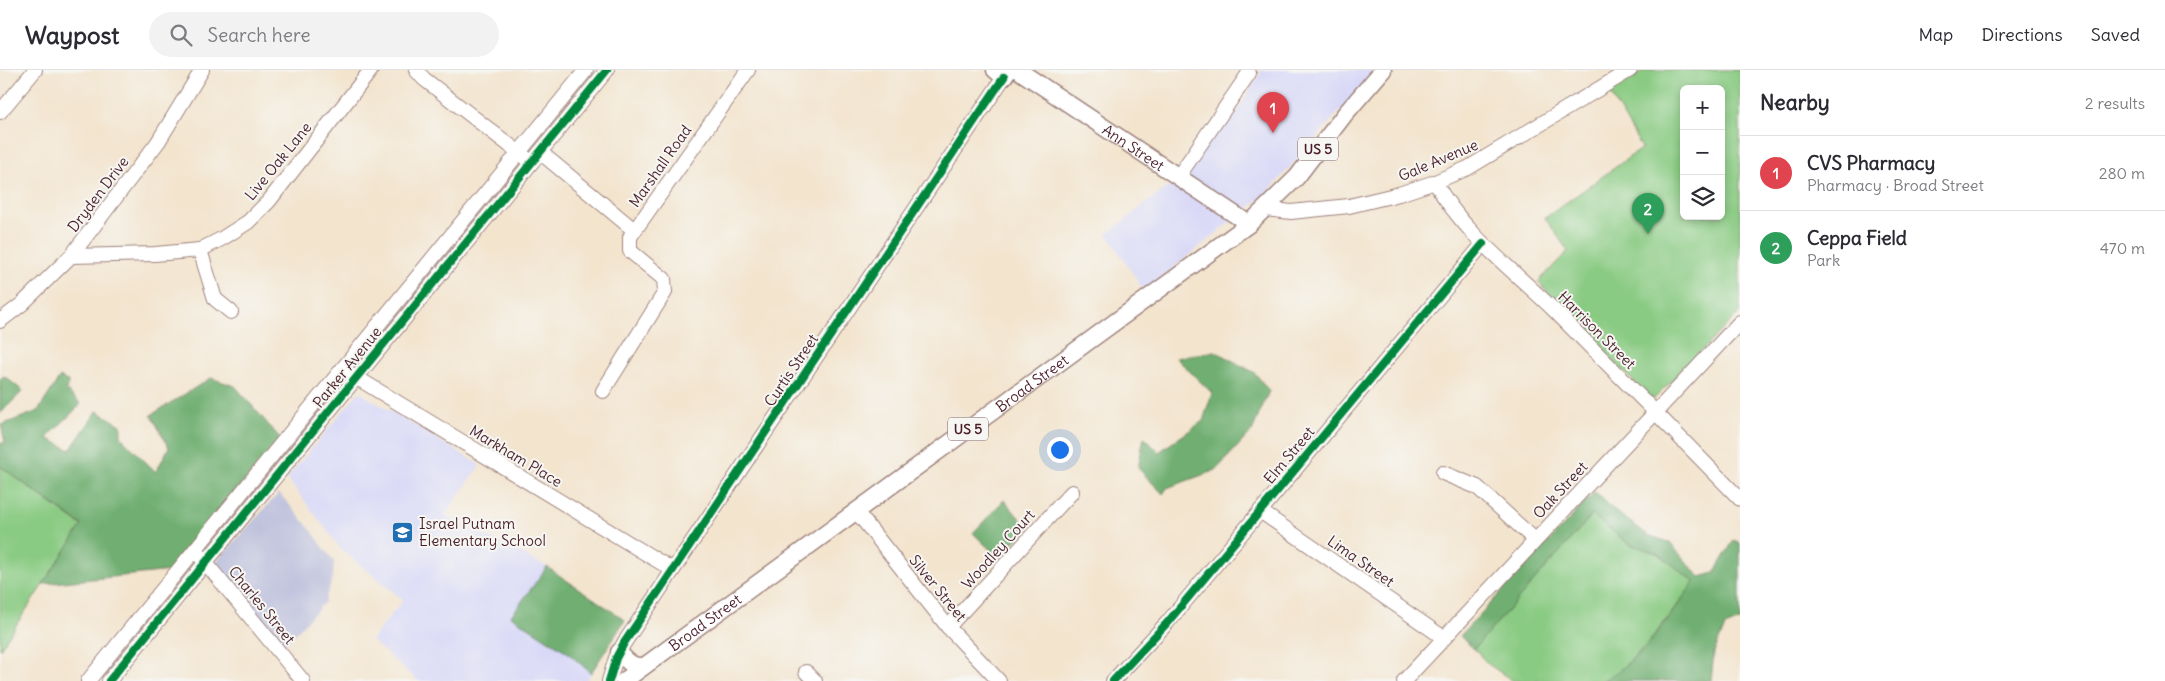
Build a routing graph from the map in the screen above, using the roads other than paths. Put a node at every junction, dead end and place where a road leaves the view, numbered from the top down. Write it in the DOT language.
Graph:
graph roads {
  1 [pos="35,70"];
  2 [pos="202,70"];
  3 [pos="371,70"];
  4 [pos="416,70"];
  5 [pos="586,70"];
  6 [pos="607,70"];
  7 [pos="748,70"];
  8 [pos="1383,70"];
  9 [pos="1630,70"];
  10 [pos="1007,72"];
  11 [pos="1248,73"];
  12 [pos="0,112"];
  13 [pos="519,152"];
  14 [pos="536,157"];
  15 [pos="1178,177"];
  16 [pos="1436,182"];
  17 [pos="1266,209"];
  18 [pos="1249,224"];
  19 [pos="634,230"];
  20 [pos="1483,244"];
  21 [pos="200,250"];
  22 [pos="71,256"];
  23 [pos="431,261"];
  24 [pos="443,271"];
  25 [pos="231,312"];
  26 [pos="0,322"];
  27 [pos="1740,322"];
  28 [pos="342,369"];
  29 [pos="356,377"];
  30 [pos="602,391"];
  31 [pos="1655,411"];
  32 [pos="262,468"];
  33 [pos="1443,473"];
  34 [pos="274,478"];
  35 [pos="1072,492"];
  36 [pos="1740,499"];
  37 [pos="856,511"];
  38 [pos="1260,511"];
  39 [pos="1535,540"];
  40 [pos="194,551"];
  41 [pos="206,561"];
  42 [pos="673,570"];
  43 [pos="948,627"];
  44 [pos="1444,638"];
  45 [pos="619,652"];
  46 [pos="644,666"];
  47 [pos="92,676"];
  48 [pos="109,681"];
  49 [pos="303,681"];
  50 [pos="609,681"];
  51 [pos="624,681"];
  52 [pos="999,681"];
  53 [pos="1114,681"];
  54 [pos="1404,681"];
  1 -- 12 [label="street"];
  2 -- 22 [label="street, Dryden Drive"];
  3 -- 21 [label="street, Live Oak Lane"];
  4 -- 13 [label="street, Marshall Road"];
  5 -- 13 [label="street, Parker Avenue"];
  6 -- 14 [label="street, Parker Avenue"];
  7 -- 19 [label="street, Marshall Road"];
  8 -- 17 [label="main road, Broad Street / US 5"];
  9 -- 16 [label="street, Gale Avenue"];
  10 -- 15 [label="main road, Ann Street"];
  10 -- 42 [label="street, Curtis Street"];
  11 -- 15 [label="street"];
  13 -- 14 [label="street, Marshall Road"];
  13 -- 23 [label="street, Parker Avenue"];
  14 -- 19 [label="street, Marshall Road"];
  14 -- 24 [label="street, Parker Avenue"];
  15 -- 18 [label="main road, Ann Street"];
  16 -- 17 [label="street, Gale Avenue"];
  16 -- 20 [label="street, Harrison Street"];
  17 -- 18 [label="main road, Broad Street / US 5"];
  18 -- 37 [label="main road, Broad Street / US 5"];
  19 -- 30 [label="street"];
  20 -- 31 [label="street, Harrison Street"];
  20 -- 38 [label="street, Elm Street"];
  21 -- 22 [label="street, Live Oak Lane"];
  21 -- 25 [label="street"];
  22 -- 26 [label="street, Dryden Drive"];
  23 -- 24 [label="street"];
  23 -- 28 [label="street, Parker Avenue"];
  24 -- 29 [label="street, Parker Avenue"];
  27 -- 31 [label="street, Oak Street"];
  28 -- 29 [label="street, Markham Place"];
  28 -- 32 [label="street, Parker Avenue"];
  29 -- 34 [label="street, Parker Avenue"];
  29 -- 42 [label="street, Markham Place"];
  31 -- 36 [label="street, Harrison Street"];
  31 -- 39 [label="street, Oak Street"];
  32 -- 34 [label="street"];
  32 -- 40 [label="street, Parker Avenue"];
  33 -- 39 [label="street"];
  34 -- 41 [label="street, Parker Avenue"];
  35 -- 43 [label="street, Woodley Court"];
  37 -- 43 [label="street, Silver Street"];
  37 -- 46 [label="main road, Broad Street / US 5"];
  38 -- 44 [label="street, Lima Street"];
  38 -- 53 [label="street, Elm Street"];
  39 -- 44 [label="street, Oak Street"];
  40 -- 41 [label="street, Charles Street"];
  40 -- 47 [label="street, Parker Avenue"];
  41 -- 48 [label="street, Parker Avenue"];
  41 -- 49 [label="street, Charles Street"];
  42 -- 45 [label="street, Curtis Street"];
  43 -- 52 [label="street, Silver Street"];
  44 -- 54 [label="street, Oak Street"];
  45 -- 46 [label="main road"];
  45 -- 50 [label="street, Curtis Street"];
  46 -- 51 [label="main road, Broad Street / US 5"];
  47 -- 48 [label="street, Parker Avenue"];
}
